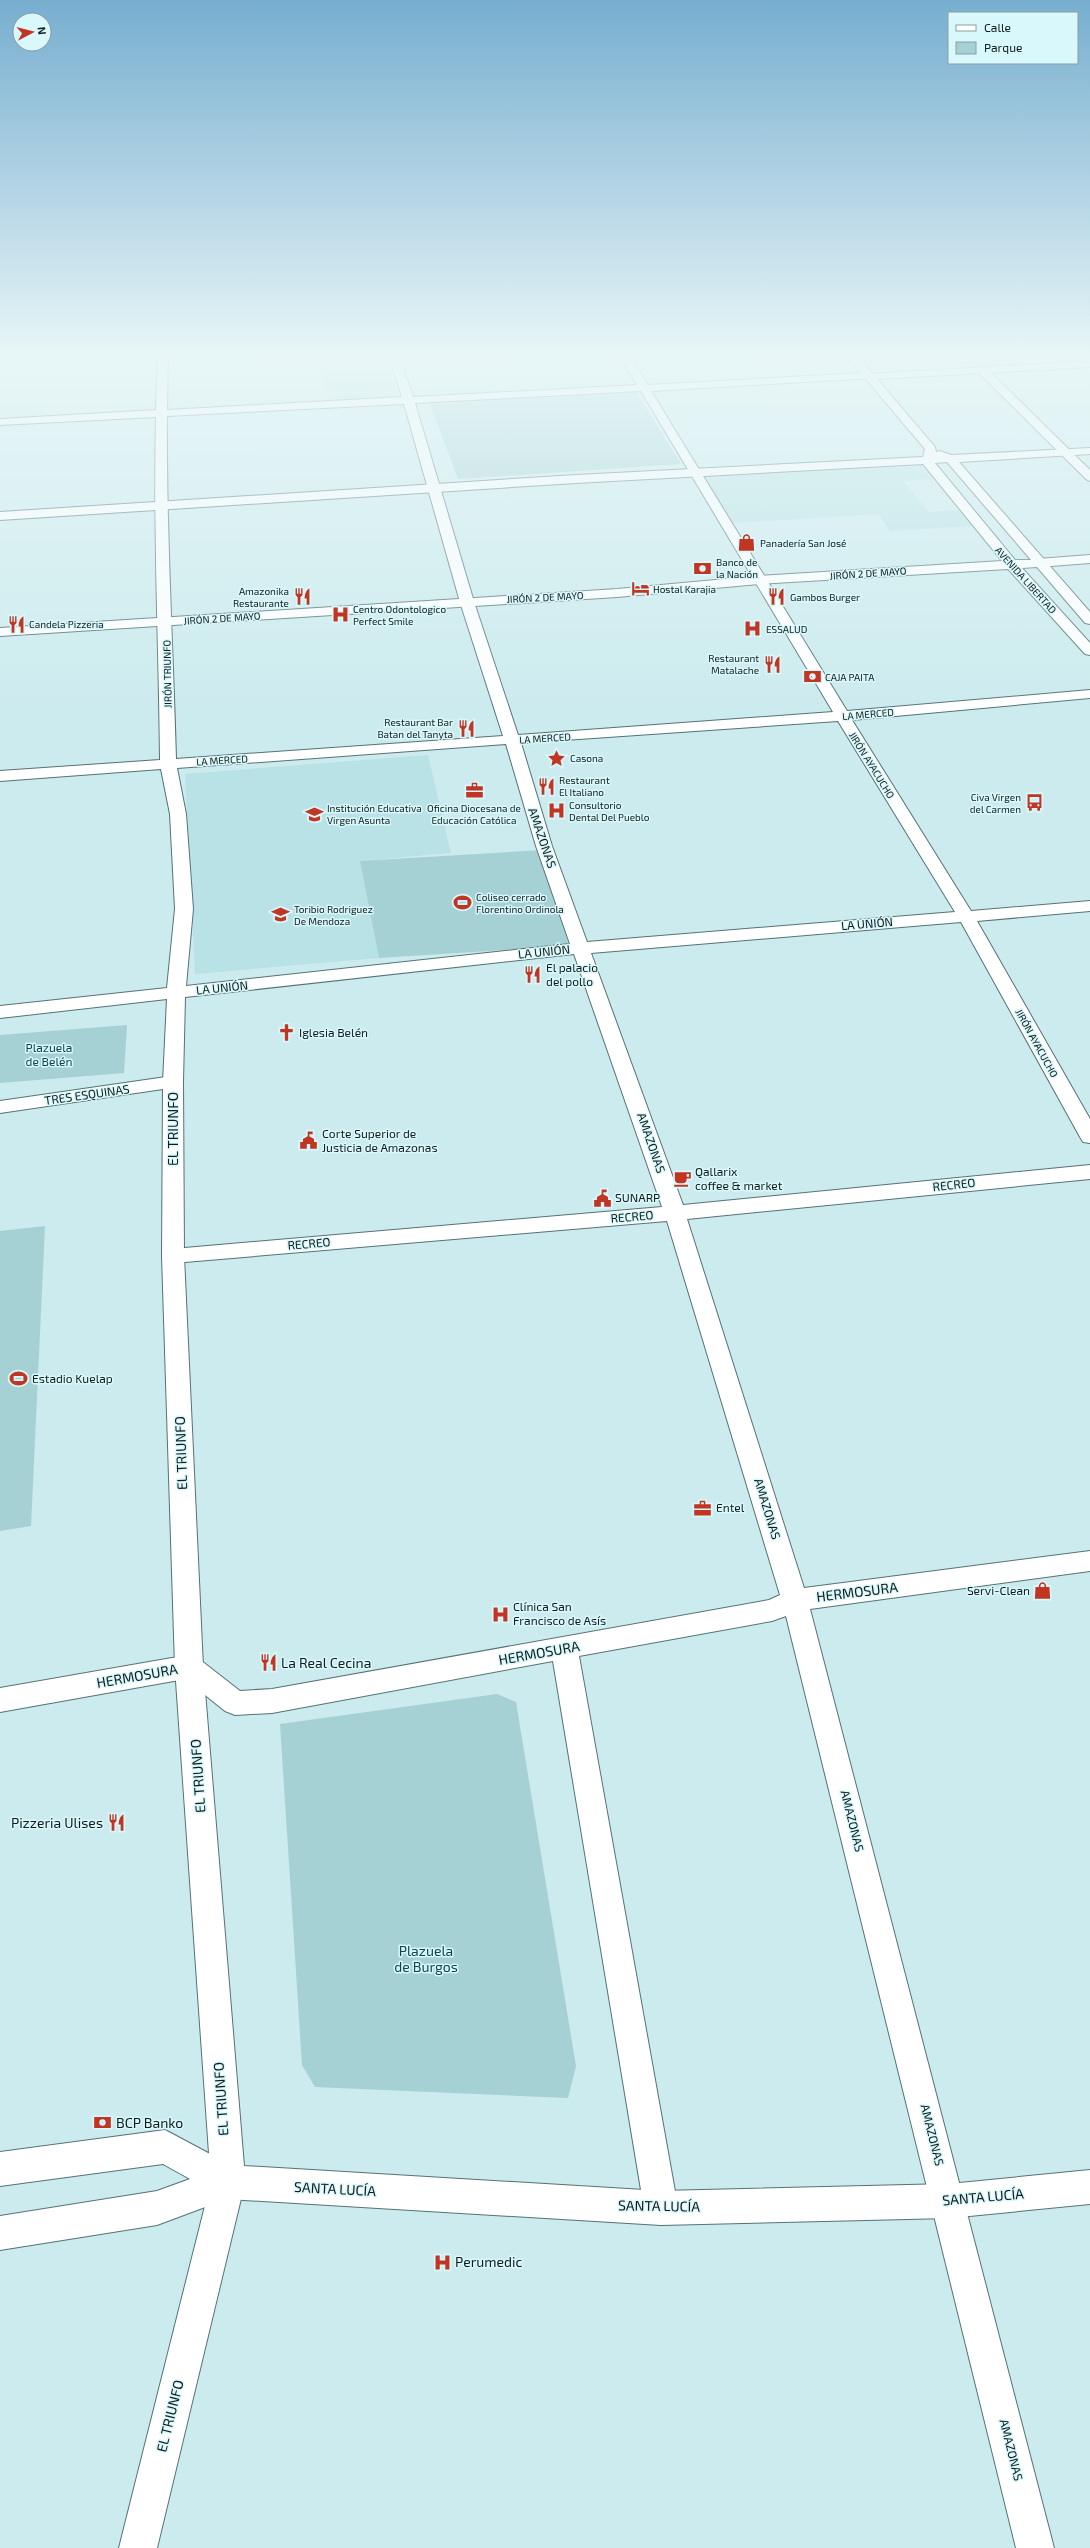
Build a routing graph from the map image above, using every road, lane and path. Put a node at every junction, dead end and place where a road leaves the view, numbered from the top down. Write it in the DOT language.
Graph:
graph roads {
  1 [pos="161,473"];
  2 [pos="430,473"];
  3 [pos="708,473"];
  4 [pos="942,473"];
  5 [pos="962,473"];
  6 [pos="695,474"];
  7 [pos="435,489"];
  8 [pos="160,506"];
  9 [pos="0,516"];
  10 [pos="1090,559"];
  11 [pos="1038,563"];
  12 [pos="1011,564"];
  13 [pos="759,580"];
  14 [pos="467,602"];
  15 [pos="1090,620"];
  16 [pos="166,622"];
  17 [pos="0,632"];
  18 [pos="1090,650"];
  19 [pos="1090,694"];
  20 [pos="842,716"];
  21 [pos="511,740"];
  22 [pos="168,764"];
  23 [pos="0,776"];
  24 [pos="1090,906"];
  25 [pos="966,916"];
  26 [pos="582,948"];
  27 [pos="176,993"];
  28 [pos="0,1012"];
  29 [pos="174,1082"];
  30 [pos="0,1107"];
  31 [pos="1090,1137"];
  32 [pos="1090,1172"];
  33 [pos="675,1213"];
  34 [pos="174,1256"];
  35 [pos="1090,1561"];
  36 [pos="795,1600"];
  37 [pos="564,1649"];
  38 [pos="189,1667"];
  39 [pos="0,1700"];
  40 [pos="0,2169"];
  41 [pos="228,2182"];
  42 [pos="1090,2187"];
  43 [pos="949,2201"];
  44 [pos="661,2208"];
  45 [pos="0,2233"];
  46 [pos="138,2548"];
  47 [pos="1035,2548"];
  1 -- 8 [label="main road, JIRÓN TRIUNFO"];
  2 -- 7 [label="main road, AMAZONAS"];
  3 -- 6 [label="main road"];
  4 -- 12 [label="main road, AVENIDA LIBERTAD"];
  5 -- 11 [label="main road, AVENIDA LIBERTAD"];
  6 -- 7 [label="main road"];
  6 -- 13 [label="main road, JIRÓN AYACUCHO"];
  7 -- 8 [label="main road"];
  7 -- 14 [label="main road, AMAZONAS"];
  8 -- 9 [label="main road"];
  8 -- 16 [label="main road, JIRÓN TRIUNFO"];
  10 -- 11 [label="main road, JIRÓN 2 DE MAYO"];
  11 -- 12 [label="main road, JIRÓN 2 DE MAYO"];
  11 -- 15 [label="main road, AVENIDA LIBERTAD"];
  12 -- 13 [label="main road, JIRÓN 2 DE MAYO"];
  12 -- 18 [label="main road, AVENIDA LIBERTAD"];
  13 -- 14 [label="main road, JIRÓN 2 DE MAYO"];
  13 -- 20 [label="main road, JIRÓN AYACUCHO"];
  14 -- 16 [label="main road, JIRÓN 2 DE MAYO"];
  14 -- 21 [label="main road, AMAZONAS"];
  16 -- 17 [label="main road, JIRÓN 2 DE MAYO"];
  16 -- 22 [label="main road, JIRÓN TRIUNFO"];
  19 -- 20 [label="main road, LA MERCED"];
  20 -- 21 [label="main road, LA MERCED"];
  20 -- 25 [label="main road, JIRÓN AYACUCHO"];
  21 -- 22 [label="main road, LA MERCED"];
  21 -- 26 [label="main road, AMAZONAS"];
  22 -- 23 [label="main road, LA MERCED"];
  22 -- 27 [label="main road, JIRÓN TRIUNFO"];
  24 -- 25 [label="main road, LA UNIÓN"];
  25 -- 26 [label="main road, LA UNIÓN"];
  25 -- 31 [label="main road, JIRÓN AYACUCHO"];
  26 -- 27 [label="main road, LA UNIÓN"];
  26 -- 33 [label="main road, AMAZONAS"];
  27 -- 28 [label="main road, LA UNIÓN"];
  27 -- 29 [label="main road, EL TRIUNFO"];
  29 -- 30 [label="main road, TRES ESQUINAS"];
  29 -- 34 [label="main road, EL TRIUNFO"];
  32 -- 33 [label="main road, RECREO"];
  33 -- 34 [label="main road, RECREO"];
  33 -- 36 [label="main road, AMAZONAS"];
  34 -- 38 [label="main road, EL TRIUNFO"];
  35 -- 36 [label="main road, HERMOSURA"];
  36 -- 37 [label="main road, HERMOSURA"];
  36 -- 43 [label="main road, AMAZONAS"];
  37 -- 38 [label="main road, HERMOSURA"];
  37 -- 44 [label="main road"];
  38 -- 39 [label="main road, HERMOSURA"];
  38 -- 41 [label="main road, EL TRIUNFO"];
  40 -- 41 [label="main road, SANTA LUCÍA"];
  41 -- 44 [label="main road, SANTA LUCÍA"];
  41 -- 45 [label="main road, SANTA LUCÍA"];
  41 -- 46 [label="main road, EL TRIUNFO"];
  42 -- 43 [label="main road, SANTA LUCÍA"];
  43 -- 44 [label="main road, SANTA LUCÍA"];
  43 -- 47 [label="main road, AMAZONAS"];
}
